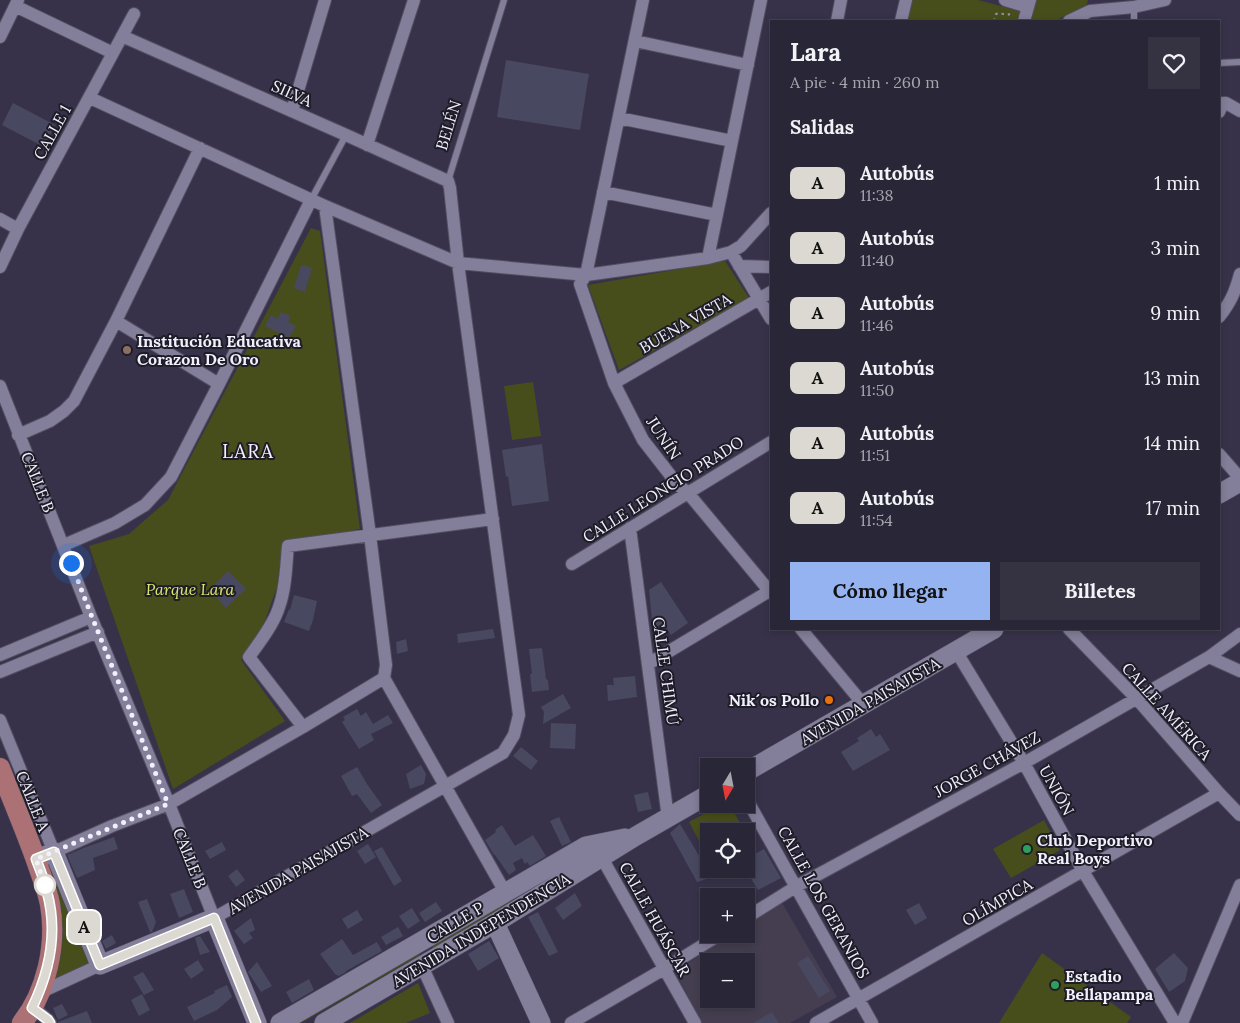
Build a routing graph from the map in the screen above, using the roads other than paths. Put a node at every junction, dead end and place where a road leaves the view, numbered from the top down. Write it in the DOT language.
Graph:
graph roads {
  1 [pos="325,0"];
  2 [pos="414,0"];
  3 [pos="504,0"];
  4 [pos="643,0"];
  5 [pos="761,0"];
  6 [pos="841,0"];
  7 [pos="906,0"];
  8 [pos="1164,0"];
  9 [pos="14,3"];
  10 [pos="1029,3"];
  11 [pos="1008,4"];
  12 [pos="1092,6"];
  13 [pos="1134,7"];
  14 [pos="134,14"];
  15 [pos="836,20"];
  16 [pos="901,20"];
  17 [pos="1024,20"];
  18 [pos="1071,20"];
  19 [pos="1134,20"];
  20 [pos="122,36"];
  21 [pos="0,37"];
  22 [pos="635,41"];
  23 [pos="114,53"];
  24 [pos="1240,62"];
  25 [pos="1220,63"];
  26 [pos="748,64"];
  27 [pos="90,98"];
  28 [pos="1220,105"];
  29 [pos="292,111"];
  30 [pos="1240,111"];
  31 [pos="619,118"];
  32 [pos="346,135"];
  33 [pos="732,141"];
  34 [pos="368,145"];
  35 [pos="200,148"];
  36 [pos="448,181"];
  37 [pos="603,192"];
  38 [pos="311,200"];
  39 [pos="325,206"];
  40 [pos="770,214"];
  41 [pos="716,215"];
  42 [pos="0,219"];
  43 [pos="18,229"];
  44 [pos="730,252"];
  45 [pos="708,258"];
  46 [pos="458,263"];
  47 [pos="739,266"];
  48 [pos="0,267"];
  49 [pos="770,267"];
  50 [pos="1240,274"];
  51 [pos="586,275"];
  52 [pos="770,293"];
  53 [pos="759,299"];
  54 [pos="1220,315"];
  55 [pos="770,317"];
  56 [pos="116,321"];
  57 [pos="614,383"];
  58 [pos="219,384"];
  59 [pos="0,386"];
  60 [pos="18,434"];
  61 [pos="770,443"];
  62 [pos="1220,455"];
  63 [pos="1240,480"];
  64 [pos="688,493"];
  65 [pos="1220,493"];
  66 [pos="493,519"];
  67 [pos="630,528"];
  68 [pos="370,535"];
  69 [pos="64,545"];
  70 [pos="572,564"];
  71 [pos="770,590"];
  72 [pos="770,592"];
  73 [pos="92,617"];
  74 [pos="802,630"];
  75 [pos="992,630"];
  76 [pos="1070,630"];
  77 [pos="98,632"];
  78 [pos="1240,634"];
  79 [pos="956,651"];
  80 [pos="0,655"];
  81 [pos="1209,657"];
  82 [pos="648,664"];
  83 [pos="1240,671"];
  84 [pos="0,672"];
  85 [pos="384,678"];
  86 [pos="1136,698"];
  87 [pos="864,705"];
  88 [pos="0,720"];
  89 [pos="303,727"];
  90 [pos="514,735"];
  91 [pos="1024,763"];
  92 [pos="755,767"];
  93 [pos="1,774"];
  94 [pos="446,786"];
  95 [pos="1219,794"];
  96 [pos="700,799"];
  97 [pos="168,804"];
  98 [pos="755,813"];
  99 [pos="1240,815"];
  100 [pos="668,818"];
  101 [pos="636,836"];
  102 [pos="45,856"];
  103 [pos="602,858"];
  104 [pos="1083,871"];
  105 [pos="1240,885"];
  106 [pos="796,886"];
  107 [pos="505,892"];
  108 [pos="1235,908"];
  109 [pos="755,912"];
  110 [pos="214,918"];
  111 [pos="494,923"];
  112 [pos="706,943"];
  113 [pos="100,965"];
  114 [pos="422,966"];
  115 [pos="664,969"];
  116 [pos="859,999"];
  117 [pos="31,1008"];
  118 [pos="50,1023"];
  119 [pos="256,1023"];
  120 [pos="280,1023"];
  121 [pos="324,1023"];
  122 [pos="448,1023"];
  123 [pos="541,1023"];
  124 [pos="571,1023"];
  125 [pos="695,1023"];
  126 [pos="816,1023"];
  127 [pos="872,1023"];
  128 [pos="1174,1023"];
  129 [pos="1182,1023"];
  1 -- 29 [label="street"];
  2 -- 34 [label="street"];
  3 -- 36 [label="lane, BELÉN"];
  4 -- 22 [label="street"];
  5 -- 26 [label="street"];
  6 -- 15 [label="street"];
  7 -- 16 [label="street"];
  8 -- 13 [label="street"];
  9 -- 21 [label="street"];
  9 -- 23 [label="street"];
  10 -- 11 [label="street"];
  10 -- 17 [label="street"];
  12 -- 13 [label="street"];
  12 -- 18 [label="street"];
  13 -- 19 [label="lane"];
  14 -- 20 [label="street, CALLE 1"];
  20 -- 23 [label="street, CALLE 1"];
  20 -- 29 [label="street, SILVA"];
  22 -- 26 [label="street"];
  22 -- 31 [label="street"];
  23 -- 27 [label="street, CALLE 1"];
  24 -- 25 [label="lane"];
  26 -- 33 [label="street"];
  27 -- 35 [label="street"];
  27 -- 43 [label="street, CALLE 1"];
  28 -- 30 [label="street"];
  29 -- 32 [label="street, SILVA"];
  31 -- 33 [label="street"];
  31 -- 37 [label="street"];
  32 -- 34 [label="street, SILVA"];
  32 -- 38 [label="lane"];
  33 -- 41 [label="street"];
  34 -- 36 [label="street, SILVA"];
  35 -- 38 [label="street"];
  35 -- 56 [label="street"];
  36 -- 46 [label="street, BELÉN"];
  37 -- 41 [label="street"];
  37 -- 51 [label="street"];
  38 -- 39 [label="street"];
  38 -- 58 [label="street"];
  39 -- 46 [label="street"];
  39 -- 68 [label="street"];
  40 -- 44 [label="street"];
  41 -- 45 [label="street"];
  42 -- 43 [label="street"];
  43 -- 48 [label="street, CALLE 1"];
  44 -- 45 [label="street"];
  44 -- 47 [label="street"];
  45 -- 51 [label="street"];
  46 -- 51 [label="street"];
  46 -- 66 [label="street, BELÉN"];
  47 -- 49 [label="street"];
  47 -- 53 [label="street"];
  50 -- 54 [label="street"];
  51 -- 57 [label="street, JUNÍN"];
  52 -- 53 [label="street, BUENA VISTA"];
  53 -- 55 [label="street"];
  53 -- 57 [label="street, BUENA VISTA"];
  56 -- 58 [label="street"];
  56 -- 60 [label="street"];
  57 -- 64 [label="street, JUNÍN"];
  58 -- 69 [label="street"];
  59 -- 60 [label="street, CALLE B"];
  60 -- 69 [label="street, CALLE B"];
  61 -- 64 [label="street, CALLE LEONCIO PRADO"];
  62 -- 63 [label="street"];
  63 -- 65 [label="street"];
  64 -- 67 [label="street, CALLE LEONCIO PRADO"];
  64 -- 71 [label="street, JUNÍN"];
  66 -- 68 [label="street"];
  66 -- 90 [label="street, BELÉN"];
  67 -- 70 [label="street, CALLE LEONCIO PRADO"];
  67 -- 82 [label="street, CALLE CHIMÚ"];
  68 -- 85 [label="street"];
  68 -- 89 [label="street"];
  69 -- 73 [label="street, CALLE B"];
  72 -- 82 [label="street"];
  73 -- 77 [label="street, CALLE B"];
  73 -- 80 [label="street"];
  74 -- 87 [label="street"];
  75 -- 79 [label="street, AVENIDA PAISAJISTA"];
  76 -- 86 [label="street, CALLE AMÉRICA"];
  77 -- 84 [label="street"];
  77 -- 97 [label="street, CALLE B"];
  78 -- 81 [label="street, JORGE CHÁVEZ"];
  79 -- 87 [label="street, AVENIDA PAISAJISTA"];
  79 -- 91 [label="street, UNIÓN"];
  81 -- 83 [label="street"];
  81 -- 86 [label="street, JORGE CHÁVEZ"];
  82 -- 100 [label="street, CALLE CHIMÚ"];
  85 -- 89 [label="street"];
  85 -- 94 [label="street"];
  86 -- 91 [label="street, JORGE CHÁVEZ"];
  86 -- 95 [label="street, CALLE AMÉRICA"];
  87 -- 92 [label="street, AVENIDA PAISAJISTA"];
  88 -- 102 [label="street, CALLE A"];
  89 -- 97 [label="street"];
  90 -- 94 [label="street, AVENIDA PAISAJISTA"];
  91 -- 104 [label="street, UNIÓN"];
  91 -- 106 [label="street, JORGE CHÁVEZ"];
  93 -- 102 [label="main road"];
  94 -- 107 [label="street"];
  94 -- 110 [label="street, AVENIDA PAISAJISTA"];
  95 -- 99 [label="street, CALLE AMÉRICA"];
  95 -- 104 [label="street, OLÍMPICA"];
  96 -- 100 [label="street"];
  97 -- 102 [label="street"];
  97 -- 110 [label="street, CALLE B"];
  98 -- 106 [label="street, CALLE LOS GERANIOS"];
  100 -- 101 [label="street"];
  101 -- 103 [label="street, AVENIDA INDEPENDENCIA"];
  101 -- 107 [label="street, CALLE P"];
  102 -- 113 [label="street, CALLE A"];
  102 -- 117 [label="main road"];
  103 -- 111 [label="street, AVENIDA INDEPENDENCIA"];
  103 -- 115 [label="street, CALLE HUÁSCAR"];
  104 -- 116 [label="street, OLÍMPICA"];
  104 -- 128 [label="street, UNIÓN"];
  105 -- 108 [label="street"];
  106 -- 109 [label="street, JORGE CHÁVEZ"];
  106 -- 116 [label="street, CALLE LOS GERANIOS"];
  107 -- 120 [label="street, CALLE P"];
  108 -- 129 [label="street"];
  110 -- 113 [label="street, AVENIDA PAISAJISTA"];
  110 -- 119 [label="street, CALLE B"];
  111 -- 114 [label="street, AVENIDA INDEPENDENCIA"];
  111 -- 123 [label="street"];
  112 -- 115 [label="street"];
  113 -- 117 [label="street, AVENIDA PAISAJISTA"];
  114 -- 121 [label="street, AVENIDA INDEPENDENCIA"];
  114 -- 122 [label="street"];
  115 -- 124 [label="street"];
  115 -- 125 [label="street, CALLE HUÁSCAR"];
  116 -- 126 [label="street, OLÍMPICA"];
  116 -- 127 [label="street, CALLE LOS GERANIOS"];
  117 -- 118 [label="street"];
}
